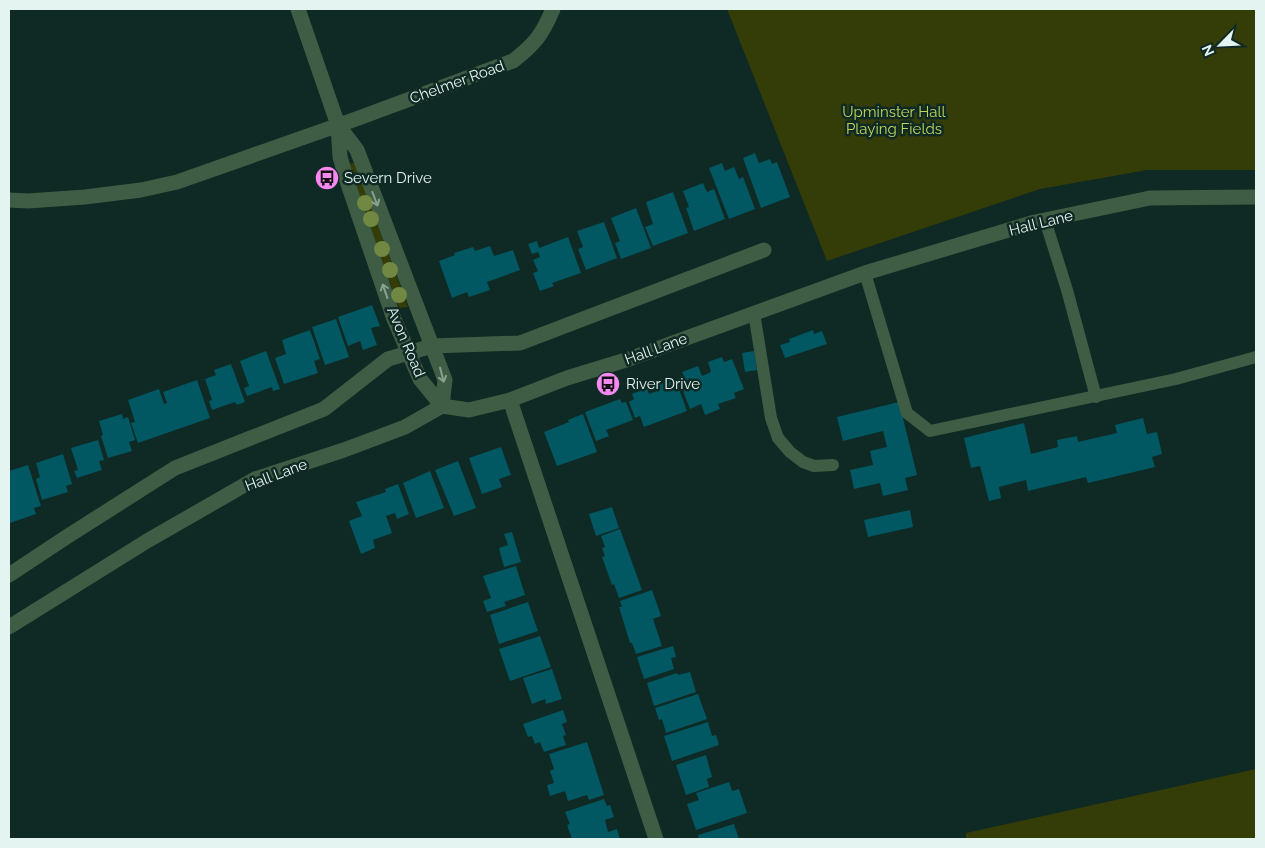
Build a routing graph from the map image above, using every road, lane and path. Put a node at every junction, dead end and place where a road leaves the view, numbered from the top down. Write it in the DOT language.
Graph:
graph roads {
  1 [pos="298,9"];
  2 [pos="553,9"];
  3 [pos="338,125"];
  4 [pos="1256,197"];
  5 [pos="9,200"];
  6 [pos="1045,220"];
  7 [pos="764,250"];
  8 [pos="865,273"];
  9 [pos="754,313"];
  10 [pos="432,346"];
  11 [pos="409,353"];
  12 [pos="1256,356"];
  13 [pos="1096,396"];
  14 [pos="510,400"];
  15 [pos="442,406"];
  16 [pos="833,465"];
  17 [pos="9,576"];
  18 [pos="9,627"];
  19 [pos="656,839"];
  1 -- 3 [label="street, Avon Road"];
  2 -- 3 [label="street, Chelmer Road"];
  3 -- 5 [label="street"];
  3 -- 10 [label="street, Avon Road, one-way"];
  11 -- 3 [label="street, Avon Road, one-way"];
  4 -- 6 [label="street, Hall Lane"];
  6 -- 8 [label="street, Hall Lane"];
  6 -- 13 [label="lane"];
  7 -- 10 [label="street"];
  8 -- 9 [label="street, Hall Lane"];
  8 -- 13 [label="lane"];
  9 -- 14 [label="street, Hall Lane"];
  9 -- 16 [label="lane"];
  10 -- 11 [label="street"];
  10 -- 15 [label="street, Avon Road, one-way"];
  11 -- 15 [label="street, Avon Road"];
  11 -- 17 [label="street"];
  12 -- 13 [label="lane"];
  14 -- 15 [label="street, Hall Lane"];
  14 -- 19 [label="street"];
  15 -- 18 [label="street, Hall Lane"];
}
